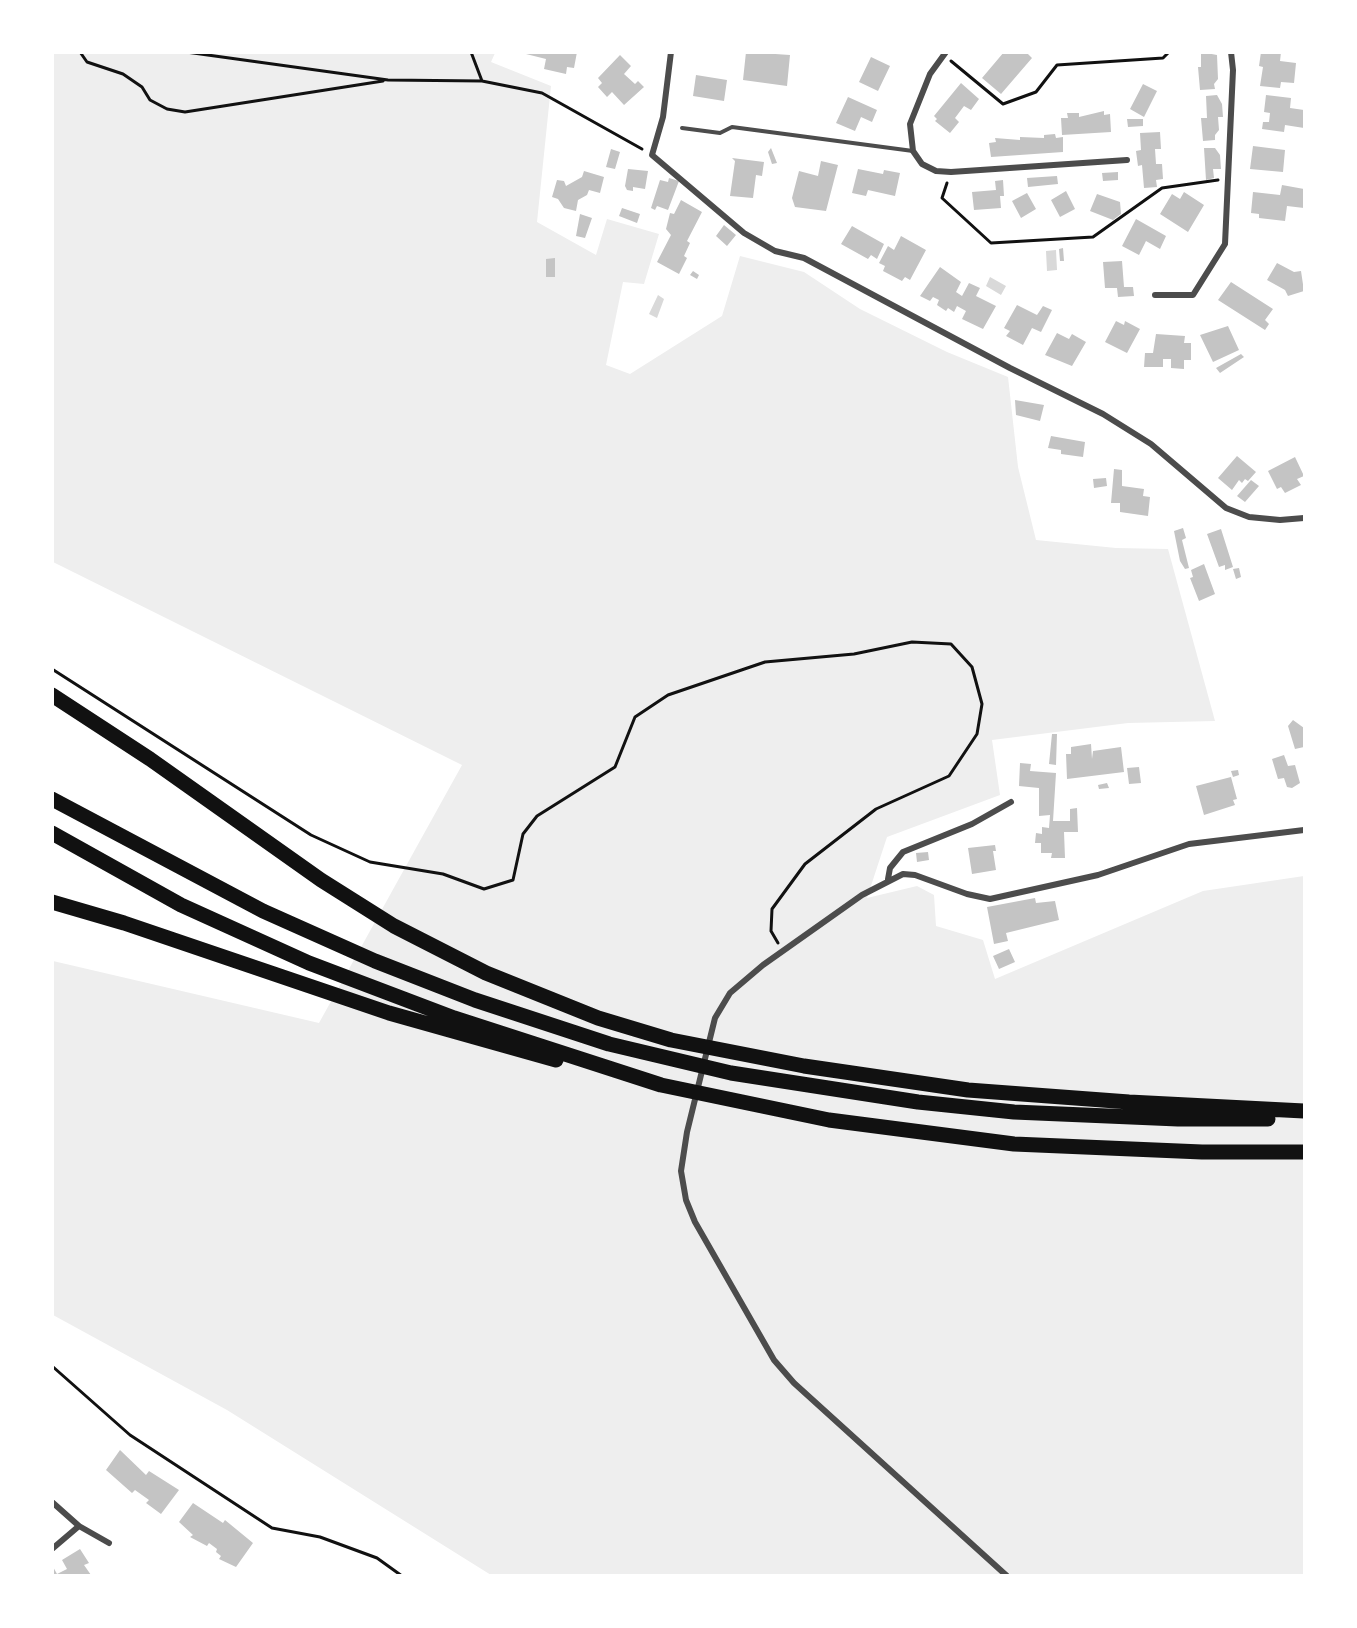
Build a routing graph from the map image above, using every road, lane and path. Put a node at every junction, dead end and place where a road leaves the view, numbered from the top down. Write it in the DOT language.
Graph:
graph roads {
  1 [pos="80,52"];
  2 [pos="186,52"];
  3 [pos="471,52"];
  4 [pos="671,52"];
  5 [pos="1169,52"];
  6 [pos="1231,52"];
  7 [pos="945,54"];
  8 [pos="388,80"];
  9 [pos="482,81"];
  10 [pos="682,128"];
  11 [pos="913,151"];
  12 [pos="652,155"];
  13 [pos="1127,160"];
  14 [pos="951,172"];
  15 [pos="1229,178"];
  16 [pos="1155,295"];
  17 [pos="1305,518"];
  18 [pos="52,669"];
  19 [pos="52,695"];
  20 [pos="52,799"];
  21 [pos="1011,802"];
  22 [pos="1305,830"];
  23 [pos="52,833"];
  24 [pos="888,879"];
  25 [pos="52,902"];
  26 [pos="784,952"];
  27 [pos="662,1085"];
  28 [pos="1305,1112"];
  29 [pos="1305,1118"];
  30 [pos="1305,1152"];
  31 [pos="52,1366"];
  32 [pos="52,1502"];
  33 [pos="79,1526"];
  34 [pos="109,1543"];
  35 [pos="52,1549"];
  36 [pos="402,1575"];
  37 [pos="1007,1575"];
  1 -- 8 [label="path"];
  2 -- 8 [label="path"];
  3 -- 9 [label="path"];
  4 -- 12 [label="street"];
  5 -- 7 [label="path"];
  6 -- 15 [label="street"];
  7 -- 11 [label="street"];
  8 -- 9 [label="path"];
  9 -- 12 [label="path"];
  10 -- 11 [label="lane"];
  11 -- 14 [label="street"];
  12 -- 17 [label="street"];
  13 -- 14 [label="street"];
  14 -- 15 [label="path"];
  15 -- 16 [label="street"];
  18 -- 26 [label="path"];
  19 -- 28 [label="highway"];
  20 -- 29 [label="highway"];
  21 -- 24 [label="street"];
  22 -- 24 [label="street"];
  23 -- 27 [label="highway"];
  24 -- 26 [label="street"];
  25 -- 27 [label="highway"];
  26 -- 37 [label="street"];
  27 -- 30 [label="highway"];
  31 -- 36 [label="path"];
  32 -- 33 [label="street"];
  33 -- 34 [label="street"];
  33 -- 35 [label="street"];
}
